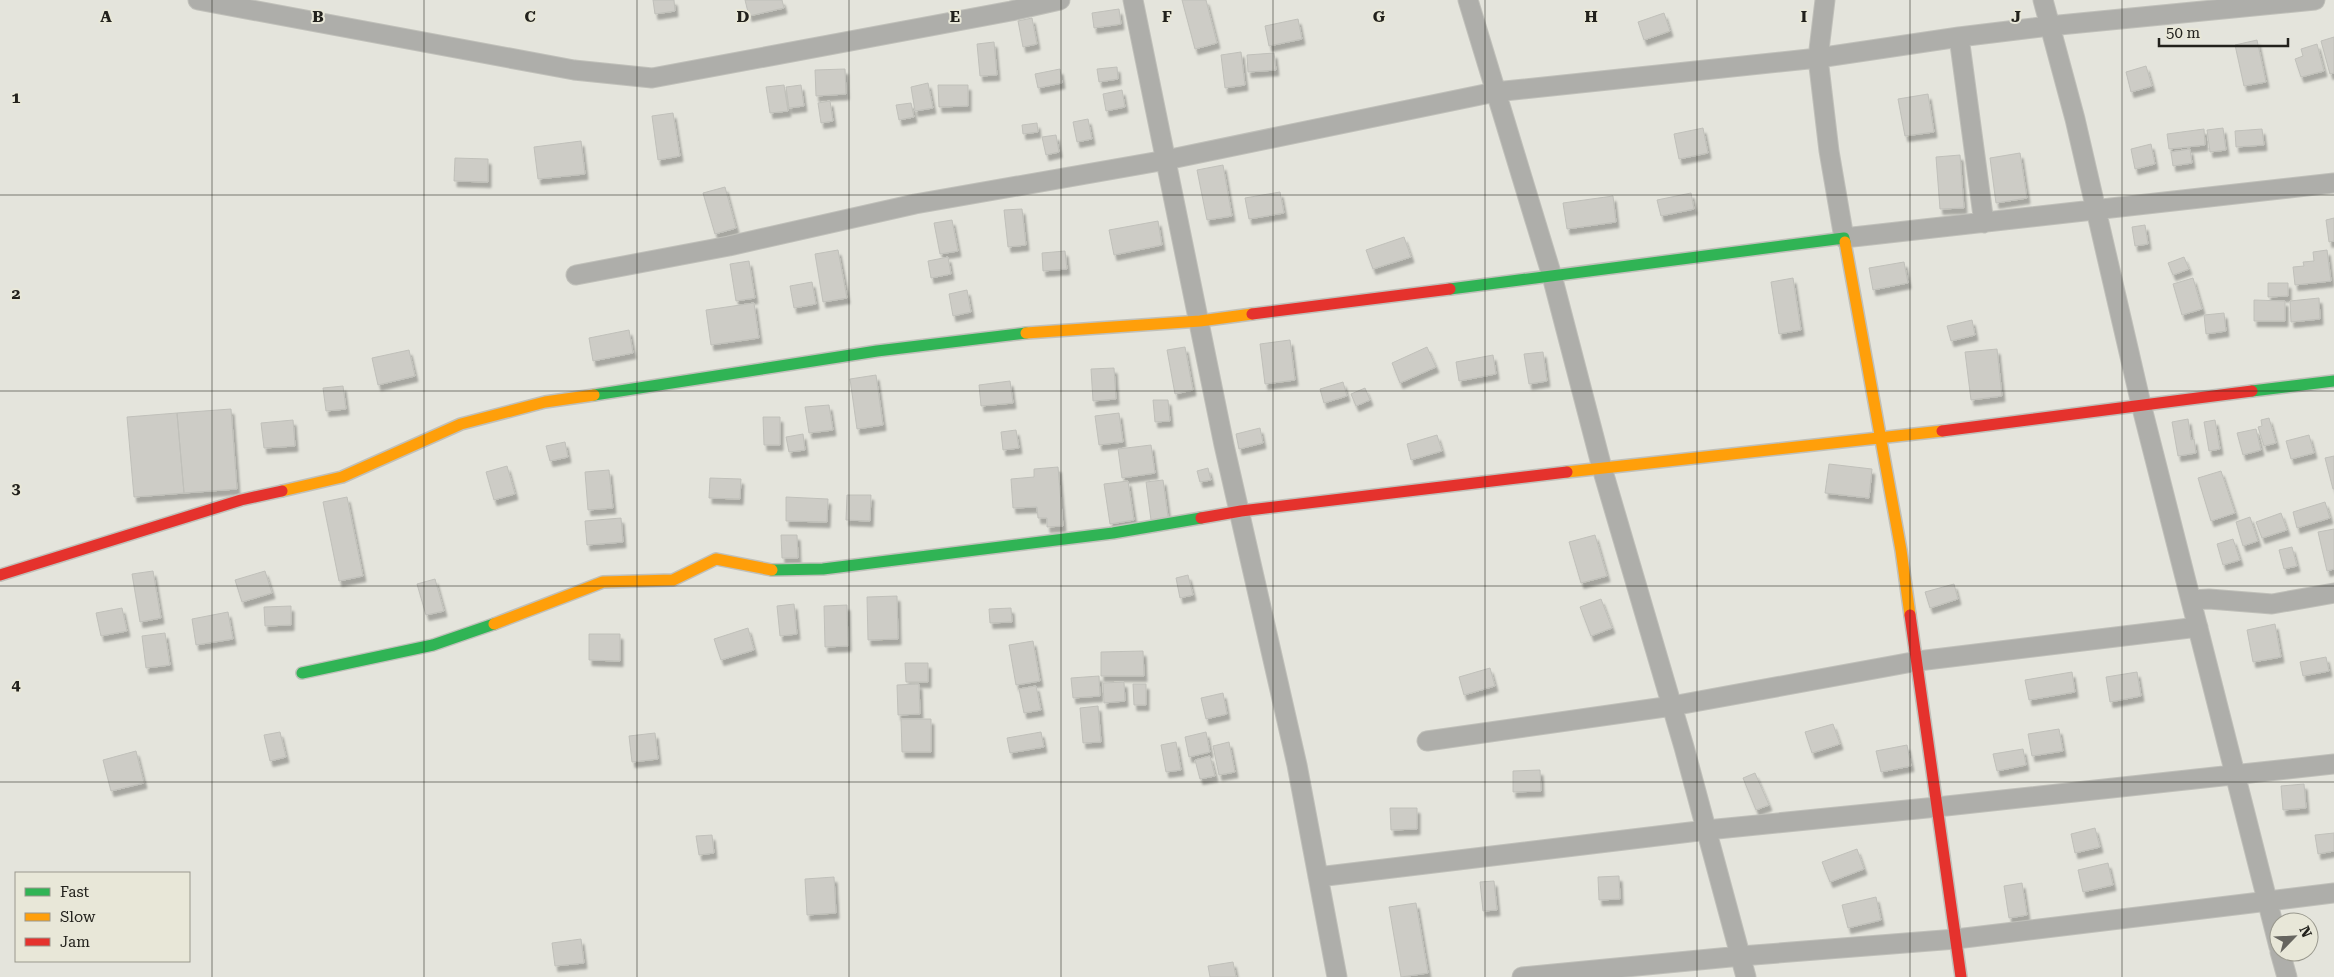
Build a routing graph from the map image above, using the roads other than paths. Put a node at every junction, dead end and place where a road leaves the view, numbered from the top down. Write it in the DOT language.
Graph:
graph roads {
  1 [pos="198,0"];
  2 [pos="1060,0"];
  3 [pos="1133,0"];
  4 [pos="1468,0"];
  5 [pos="1825,0"];
  6 [pos="2043,0"];
  7 [pos="2314,0"];
  8 [pos="2050,26"];
  9 [pos="1959,37"];
  10 [pos="1818,58"];
  11 [pos="1495,92"];
  12 [pos="1166,160"];
  13 [pos="2334,183"];
  14 [pos="2096,208"];
  15 [pos="1984,223"];
  16 [pos="1844,238"];
  17 [pos="576,275"];
  18 [pos="1552,276"];
  19 [pos="1200,322"];
  20 [pos="2334,381"];
  21 [pos="2141,404"];
  22 [pos="1879,439"];
  23 [pos="1602,468"];
  24 [pos="1241,511"];
  25 [pos="0,575"];
  26 [pos="2334,593"];
  27 [pos="2191,600"];
  28 [pos="2198,627"];
  29 [pos="1918,661"];
  30 [pos="302,673"];
  31 [pos="1672,706"];
  32 [pos="1427,741"];
  33 [pos="2334,764"];
  34 [pos="2236,775"];
  35 [pos="1937,808"];
  36 [pos="1706,830"];
  37 [pos="1318,877"];
  38 [pos="2334,893"];
  39 [pos="2267,902"];
  40 [pos="2270,912"];
  41 [pos="1956,939"];
  42 [pos="1741,956"];
  43 [pos="2283,962"];
  44 [pos="1337,977"];
  45 [pos="1522,977"];
  46 [pos="1746,977"];
  47 [pos="1961,977"];
  48 [pos="2287,977"];
  1 -- 2 [label="street"];
  3 -- 12 [label="street"];
  4 -- 11 [label="street"];
  5 -- 10 [label="street"];
  6 -- 8 [label="street"];
  7 -- 8 [label="street"];
  8 -- 9 [label="street"];
  8 -- 14 [label="street"];
  9 -- 10 [label="street"];
  9 -- 15 [label="street"];
  10 -- 11 [label="street"];
  10 -- 16 [label="street"];
  11 -- 12 [label="street"];
  11 -- 18 [label="street"];
  12 -- 17 [label="street"];
  12 -- 19 [label="street"];
  13 -- 14 [label="street"];
  14 -- 15 [label="street"];
  14 -- 21 [label="street"];
  15 -- 16 [label="street"];
  16 -- 18 [label="street"];
  16 -- 22 [label="street"];
  18 -- 19 [label="street"];
  18 -- 23 [label="street"];
  19 -- 24 [label="street"];
  19 -- 25 [label="street"];
  20 -- 21 [label="street"];
  21 -- 22 [label="street"];
  21 -- 27 [label="street"];
  22 -- 23 [label="street"];
  22 -- 29 [label="street"];
  23 -- 24 [label="street"];
  23 -- 31 [label="street"];
  24 -- 30 [label="street"];
  24 -- 37 [label="street"];
  26 -- 27 [label="street"];
  27 -- 28 [label="street"];
  28 -- 29 [label="street"];
  28 -- 34 [label="street"];
  29 -- 31 [label="street"];
  29 -- 35 [label="street"];
  31 -- 32 [label="street"];
  31 -- 36 [label="street"];
  33 -- 34 [label="street"];
  34 -- 35 [label="street"];
  34 -- 39 [label="street"];
  35 -- 36 [label="street"];
  35 -- 41 [label="street"];
  36 -- 37 [label="street"];
  36 -- 42 [label="street"];
  37 -- 44 [label="street"];
  38 -- 39 [label="street"];
  39 -- 40 [label="street"];
  39 -- 41 [label="street"];
  41 -- 42 [label="street"];
  41 -- 47 [label="street"];
  42 -- 45 [label="street"];
  42 -- 46 [label="street"];
  43 -- 48 [label="street"];
}
